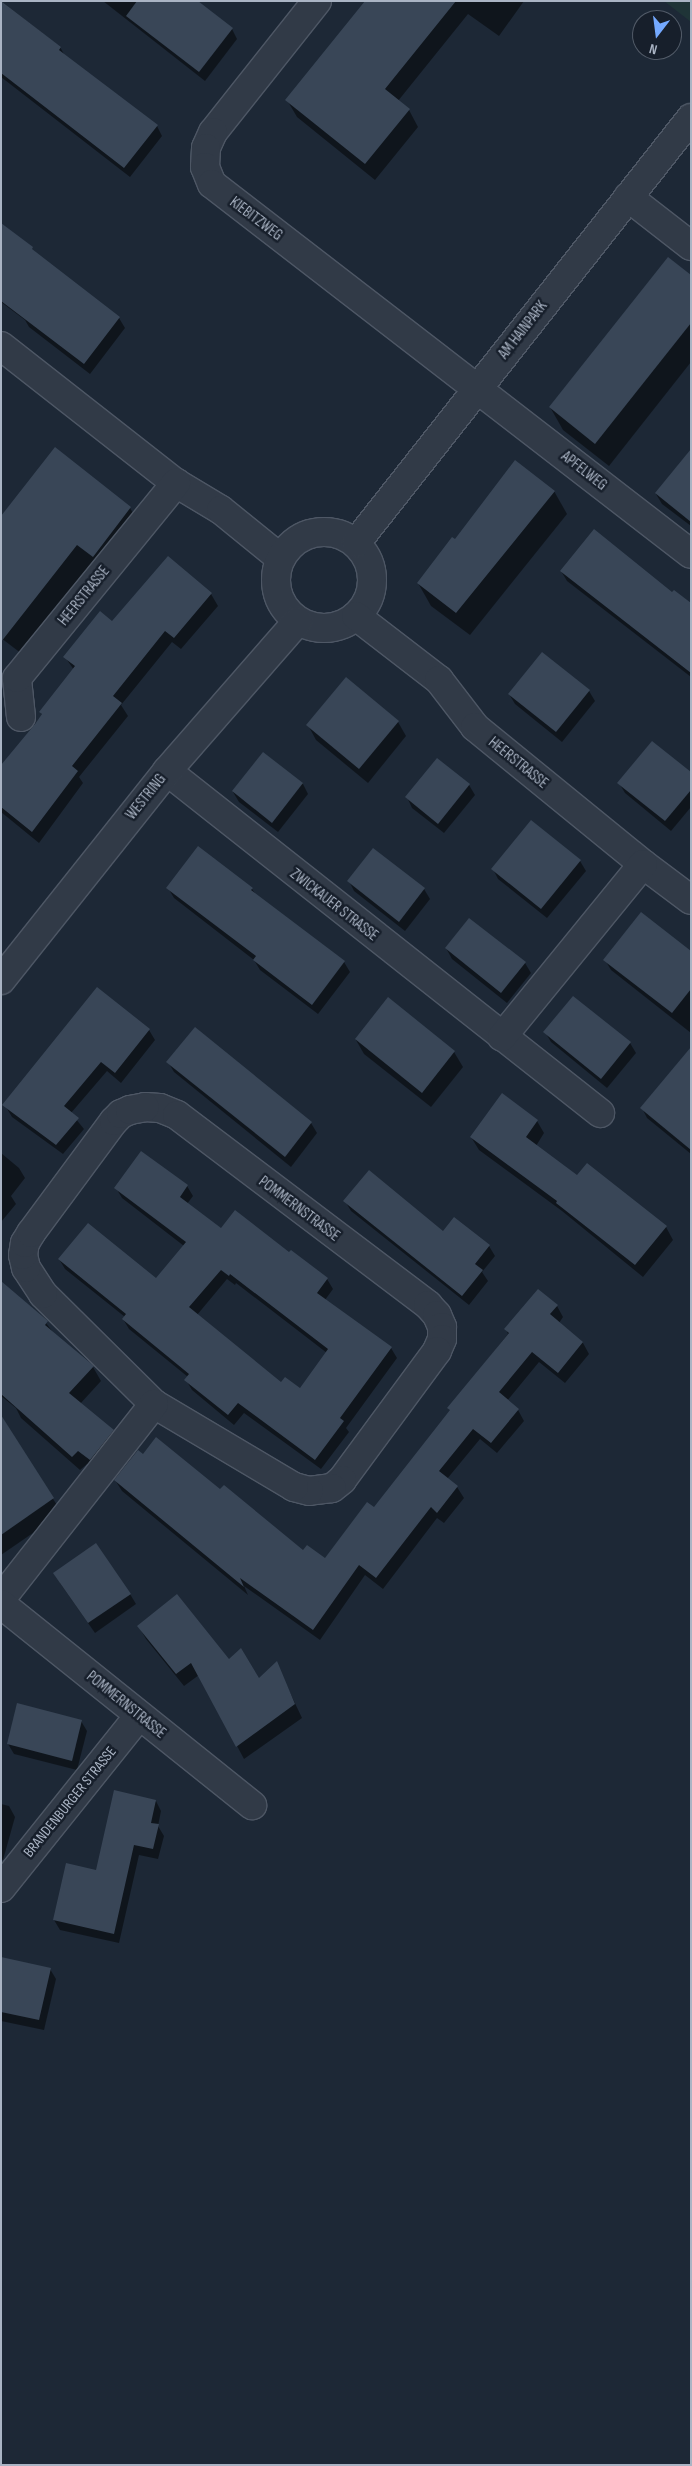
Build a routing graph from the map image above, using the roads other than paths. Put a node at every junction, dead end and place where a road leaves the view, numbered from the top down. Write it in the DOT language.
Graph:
graph roads {
  1 [pos="317,1"];
  2 [pos="691,118"];
  3 [pos="628,197"];
  4 [pos="691,246"];
  5 [pos="1,346"];
  6 [pos="477,389"];
  7 [pos="176,484"];
  8 [pos="356,542"];
  9 [pos="691,554"];
  10 [pos="280,558"];
  11 [pos="356,616"];
  12 [pos="298,621"];
  13 [pos="21,717"];
  14 [pos="167,772"];
  15 [pos="643,864"];
  16 [pos="691,900"];
  17 [pos="1,980"];
  18 [pos="502,1037"];
  19 [pos="600,1113"];
  20 [pos="154,1404"];
  21 [pos="1,1599"];
  22 [pos="1,1604"];
  23 [pos="138,1716"];
  24 [pos="252,1805"];
  25 [pos="1,1888"];
  1 -- 6 [label="street, KIEBITZWEG"];
  2 -- 3 [label="street, AM HAINPARK"];
  3 -- 4 [label="street"];
  3 -- 6 [label="street, AM HAINPARK"];
  5 -- 7 [label="street"];
  6 -- 8 [label="street, AM HAINPARK"];
  6 -- 9 [label="street, APFELWEG"];
  7 -- 10 [label="street"];
  7 -- 13 [label="street, HEERSTRASSE"];
  8 -- 10 [label="street"];
  8 -- 11 [label="street"];
  10 -- 12 [label="street"];
  11 -- 12 [label="street"];
  11 -- 15 [label="street, HEERSTRASSE"];
  12 -- 14 [label="street, WESTRING"];
  14 -- 17 [label="street, WESTRING"];
  14 -- 18 [label="street, ZWICKAUER STRASSE"];
  15 -- 16 [label="street, HEERSTRASSE"];
  15 -- 18 [label="street"];
  18 -- 19 [label="street, ZWICKAUER STRASSE"];
  20 -- 20 [label="street, POMMERNSTRASSE"];
  20 -- 21 [label="street"];
  22 -- 23 [label="street, POMMERNSTRASSE"];
  23 -- 24 [label="street, POMMERNSTRASSE"];
  23 -- 25 [label="street, BRANDENBURGER STRASSE"];
}
